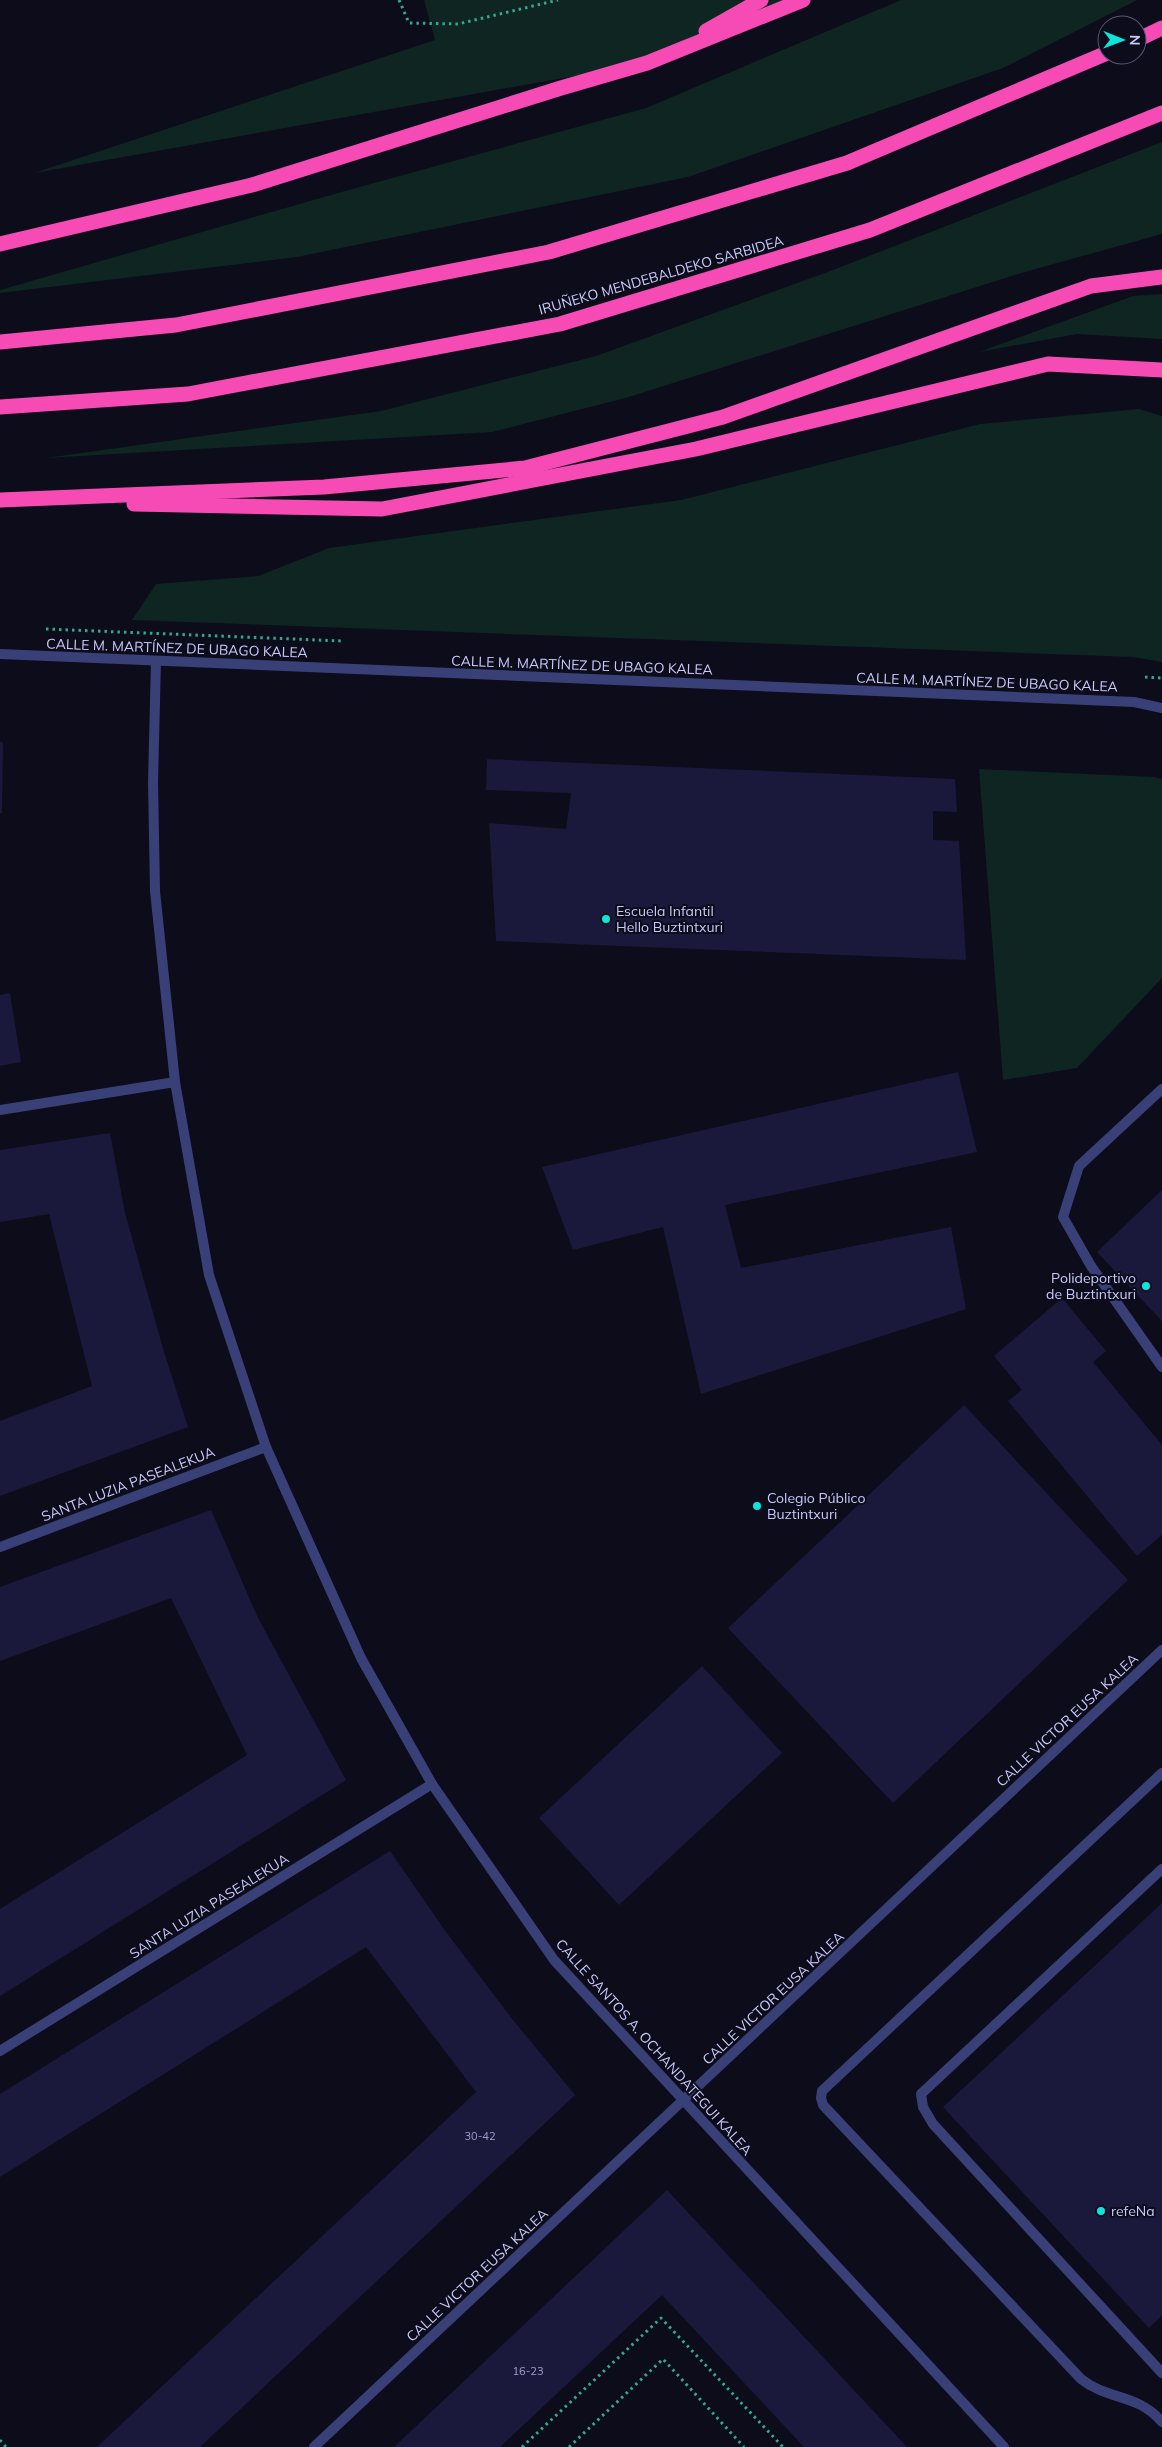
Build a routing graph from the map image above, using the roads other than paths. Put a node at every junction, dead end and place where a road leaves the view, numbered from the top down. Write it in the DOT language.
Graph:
graph roads {
  1 [pos="761,0"];
  2 [pos="803,0"];
  3 [pos="1162,28"];
  4 [pos="1147,35"];
  5 [pos="1097,57"];
  6 [pos="647,63"];
  7 [pos="1162,113"];
  8 [pos="0,244"];
  9 [pos="1162,277"];
  10 [pos="0,342"];
  11 [pos="1162,370"];
  12 [pos="0,407"];
  13 [pos="0,501"];
  14 [pos="0,654"];
  15 [pos="156,661"];
  16 [pos="1162,708"];
  17 [pos="175,1082"];
  18 [pos="1162,1089"];
  19 [pos="0,1110"];
  20 [pos="1162,1367"];
  21 [pos="266,1447"];
  22 [pos="0,1547"];
  23 [pos="1162,1650"];
  24 [pos="1162,1773"];
  25 [pos="432,1784"];
  26 [pos="1162,1869"];
  27 [pos="0,2051"];
  28 [pos="683,2101"];
  29 [pos="1162,2372"];
  30 [pos="1162,2422"];
  31 [pos="314,2447"];
  32 [pos="1004,2447"];
  1 -- 6 [label="highway"];
  2 -- 6 [label="highway"];
  3 -- 4 [label="highway"];
  5 -- 10 [label="highway"];
  6 -- 8 [label="highway"];
  7 -- 12 [label="highway, IRUÑEKO MENDEBALDEKO SARBIDEA"];
  9 -- 13 [label="highway"];
  11 -- 13 [label="highway"];
  14 -- 15 [label="street, CALLE M. MARTÍNEZ DE UBAGO KALEA"];
  15 -- 16 [label="street, CALLE M. MARTÍNEZ DE UBAGO KALEA"];
  15 -- 17 [label="street, CALLE SANTOS A. OCHANDATEGUI KALEA"];
  17 -- 19 [label="street"];
  17 -- 21 [label="street, CALLE SANTOS A. OCHANDATEGUI KALEA"];
  18 -- 20 [label="street"];
  21 -- 22 [label="street, SANTA LUZIA PASEALEKUA"];
  21 -- 25 [label="street, CALLE SANTOS A. OCHANDATEGUI KALEA"];
  23 -- 28 [label="street, CALLE VICTOR EUSA KALEA"];
  24 -- 30 [label="street"];
  25 -- 27 [label="street, SANTA LUZIA PASEALEKUA"];
  25 -- 28 [label="street, CALLE SANTOS A. OCHANDATEGUI KALEA"];
  26 -- 29 [label="street"];
  28 -- 31 [label="street, CALLE VICTOR EUSA KALEA"];
  28 -- 32 [label="street, CALLE SANTOS A. OCHANDATEGUI KALEA"];
}
